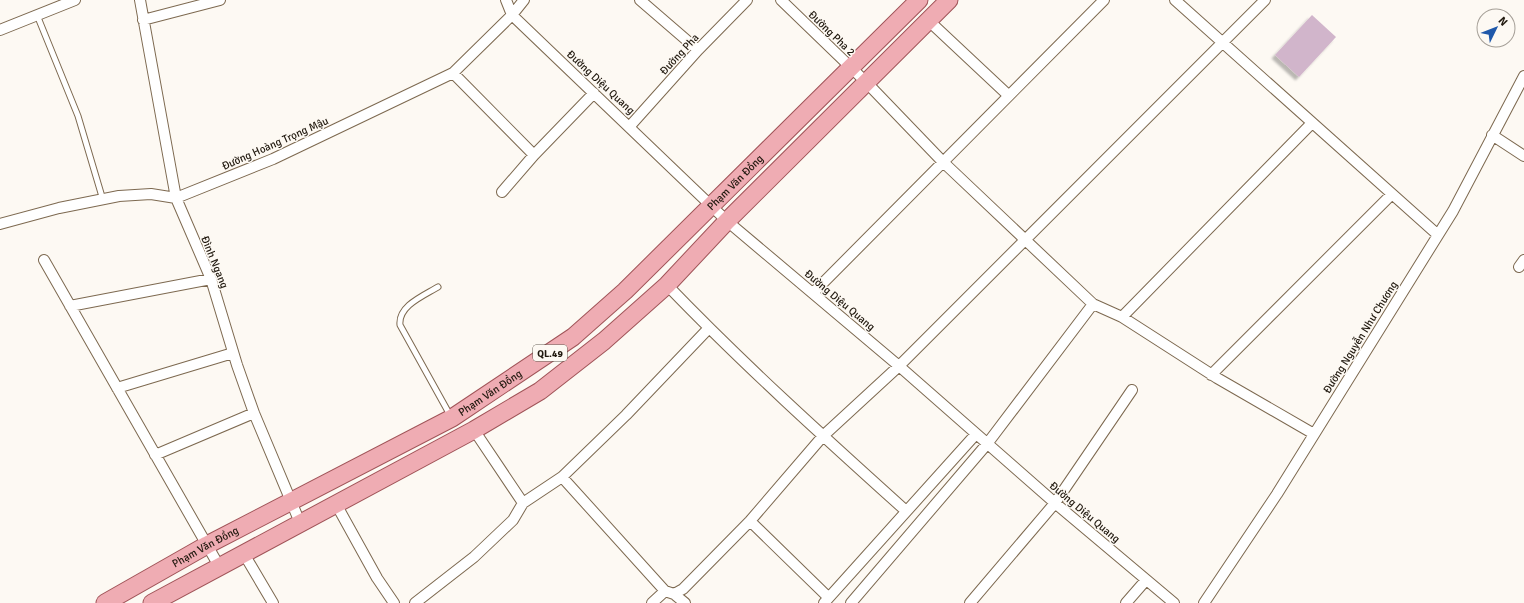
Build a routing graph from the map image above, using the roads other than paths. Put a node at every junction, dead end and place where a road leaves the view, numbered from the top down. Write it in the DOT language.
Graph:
graph roads {
  1 [pos="75,0"];
  2 [pos="140,0"];
  3 [pos="220,0"];
  4 [pos="506,0"];
  5 [pos="524,0"];
  6 [pos="640,0"];
  7 [pos="746,0"];
  8 [pos="781,0"];
  9 [pos="919,0"];
  10 [pos="949,0"];
  11 [pos="1104,0"];
  12 [pos="1175,0"];
  13 [pos="1265,0"];
  14 [pos="37,15"];
  15 [pos="512,15"];
  16 [pos="143,20"];
  17 [pos="928,20"];
  18 [pos="0,30"];
  19 [pos="1222,43"];
  20 [pos="698,50"];
  21 [pos="851,67"];
  22 [pos="453,73"];
  23 [pos="1524,76"];
  24 [pos="867,83"];
  25 [pos="594,93"];
  26 [pos="1008,95"];
  27 [pos="1312,123"];
  28 [pos="630,126"];
  29 [pos="1492,134"];
  30 [pos="534,155"];
  31 [pos="1524,156"];
  32 [pos="942,161"];
  33 [pos="502,192"];
  34 [pos="1392,194"];
  35 [pos="176,198"];
  36 [pos="103,200"];
  37 [pos="712,204"];
  38 [pos="727,221"];
  39 [pos="0,224"];
  40 [pos="1438,235"];
  41 [pos="1025,239"];
  42 [pos="44,260"];
  43 [pos="211,279"];
  44 [pos="667,285"];
  45 [pos="438,287"];
  46 [pos="813,293"];
  47 [pos="1093,304"];
  48 [pos="70,306"];
  49 [pos="1122,317"];
  50 [pos="709,328"];
  51 [pos="233,353"];
  52 [pos="899,366"];
  53 [pos="1211,375"];
  54 [pos="117,388"];
  55 [pos="1132,390"];
  56 [pos="254,413"];
  57 [pos="452,418"];
  58 [pos="474,430"];
  59 [pos="976,434"];
  60 [pos="1314,434"];
  61 [pos="823,436"];
  62 [pos="987,444"];
  63 [pos="155,455"];
  64 [pos="562,477"];
  65 [pos="291,502"];
  66 [pos="523,503"];
  67 [pos="1054,503"];
  68 [pos="336,504"];
  69 [pos="906,511"];
  70 [pos="750,521"];
  71 [pos="301,525"];
  72 [pos="207,545"];
  73 [pos="244,554"];
  74 [pos="220,566"];
  75 [pos="1146,580"];
  76 [pos="670,593"];
  77 [pos="826,600"];
  78 [pos="105,603"];
  79 [pos="152,603"];
  80 [pos="273,603"];
  81 [pos="394,603"];
  82 [pos="415,603"];
  83 [pos="652,603"];
  84 [pos="685,603"];
  85 [pos="851,603"];
  86 [pos="970,603"];
  87 [pos="1126,603"];
  88 [pos="1174,603"];
  89 [pos="1204,603"];
  1 -- 14 [label="street"];
  2 -- 16 [label="street, Đình Ngang"];
  3 -- 16 [label="street"];
  4 -- 15 [label="street, Đường Diệu Quang"];
  5 -- 15 [label="street, Đường Hoàng Trọng Mậu"];
  6 -- 20 [label="street"];
  7 -- 20 [label="street, Đường Pha"];
  8 -- 21 [label="street, Đường Pha 2"];
  9 -- 21 [label="main road, Phạm Văn Đồng / QL.49"];
  10 -- 17 [label="main road, Phạm Văn Đồng / QL.49"];
  11 -- 26 [label="street"];
  12 -- 19 [label="street"];
  13 -- 19 [label="street"];
  14 -- 18 [label="street"];
  14 -- 36 [label="lane"];
  15 -- 22 [label="street, Đường Hoàng Trọng Mậu"];
  15 -- 25 [label="street, Đường Diệu Quang"];
  16 -- 35 [label="street, Đình Ngang"];
  17 -- 24 [label="main road, Phạm Văn Đồng / QL.49"];
  17 -- 26 [label="street"];
  19 -- 27 [label="street"];
  19 -- 41 [label="street"];
  20 -- 28 [label="street, Đường Pha"];
  21 -- 24 [label="street, Đường Pha 2"];
  21 -- 37 [label="main road, Phạm Văn Đồng / QL.49"];
  22 -- 30 [label="street"];
  22 -- 35 [label="street, Đường Hoàng Trọng Mậu"];
  23 -- 29 [label="street, Đường Nguyễn Như Chương"];
  24 -- 32 [label="street, Đường Pha 2"];
  24 -- 38 [label="main road, Phạm Văn Đồng / QL.49"];
  25 -- 28 [label="street, Đường Diệu Quang"];
  25 -- 30 [label="street"];
  26 -- 32 [label="street"];
  27 -- 34 [label="street"];
  27 -- 49 [label="street"];
  28 -- 37 [label="street, Đường Diệu Quang"];
  29 -- 31 [label="street"];
  29 -- 40 [label="street, Đường Nguyễn Như Chương"];
  30 -- 33 [label="street"];
  32 -- 41 [label="street, Đường Pha 2"];
  32 -- 46 [label="street"];
  34 -- 40 [label="street"];
  34 -- 53 [label="street"];
  35 -- 36 [label="street"];
  35 -- 43 [label="street, Đình Ngang"];
  36 -- 39 [label="street"];
  37 -- 38 [label="street, Đường Diệu Quang"];
  37 -- 57 [label="main road, Phạm Văn Đồng / QL.49"];
  38 -- 44 [label="main road, Phạm Văn Đồng / QL.49"];
  38 -- 46 [label="street, Đường Diệu Quang"];
  40 -- 60 [label="street, Đường Nguyễn Như Chương"];
  41 -- 47 [label="street, Đường Pha 2"];
  41 -- 52 [label="street"];
  42 -- 48 [label="street"];
  43 -- 48 [label="street"];
  43 -- 51 [label="street, Đình Ngang"];
  44 -- 50 [label="street"];
  44 -- 58 [label="main road, Phạm Văn Đồng / QL.49"];
  45 -- 57 [label="lane"];
  46 -- 52 [label="street, Đường Diệu Quang"];
  47 -- 49 [label="street, Đường Pha 2"];
  47 -- 62 [label="street"];
  48 -- 54 [label="street"];
  49 -- 53 [label="street, Đường Pha 2"];
  50 -- 61 [label="street"];
  50 -- 64 [label="street"];
  51 -- 54 [label="street"];
  51 -- 56 [label="street, Đình Ngang"];
  52 -- 59 [label="street, Đường Diệu Quang"];
  52 -- 61 [label="street"];
  53 -- 60 [label="street, Đường Pha 2"];
  54 -- 63 [label="street"];
  55 -- 67 [label="street"];
  56 -- 63 [label="street"];
  56 -- 65 [label="street, Đình Ngang"];
  57 -- 65 [label="main road, Phạm Văn Đồng / QL.49"];
  58 -- 66 [label="street"];
  58 -- 68 [label="main road, Phạm Văn Đồng / QL.49"];
  59 -- 62 [label="street, Đường Diệu Quang"];
  59 -- 69 [label="street"];
  60 -- 89 [label="street, Đường Nguyễn Như Chương"];
  61 -- 69 [label="street"];
  61 -- 70 [label="street"];
  62 -- 67 [label="street, Đường Diệu Quang"];
  62 -- 85 [label="street"];
  63 -- 72 [label="street"];
  64 -- 66 [label="street"];
  64 -- 76 [label="street"];
  65 -- 71 [label="street, Đình Ngang"];
  65 -- 72 [label="main road, Phạm Văn Đồng / QL.49"];
  66 -- 82 [label="street"];
  67 -- 75 [label="street, Đường Diệu Quang"];
  67 -- 86 [label="street"];
  68 -- 71 [label="main road, Phạm Văn Đồng / QL.49"];
  68 -- 81 [label="street"];
  69 -- 77 [label="street"];
  70 -- 76 [label="street"];
  70 -- 77 [label="street"];
  71 -- 73 [label="main road, Phạm Văn Đồng / QL.49"];
  72 -- 74 [label="street"];
  72 -- 78 [label="main road, Phạm Văn Đồng / QL.49"];
  73 -- 74 [label="main road, Phạm Văn Đồng / QL.49"];
  73 -- 80 [label="street"];
  74 -- 79 [label="main road, Phạm Văn Đồng / QL.49"];
  75 -- 87 [label="street"];
  75 -- 88 [label="street, Đường Diệu Quang"];
  76 -- 83 [label="street"];
  76 -- 84 [label="street"];
}
